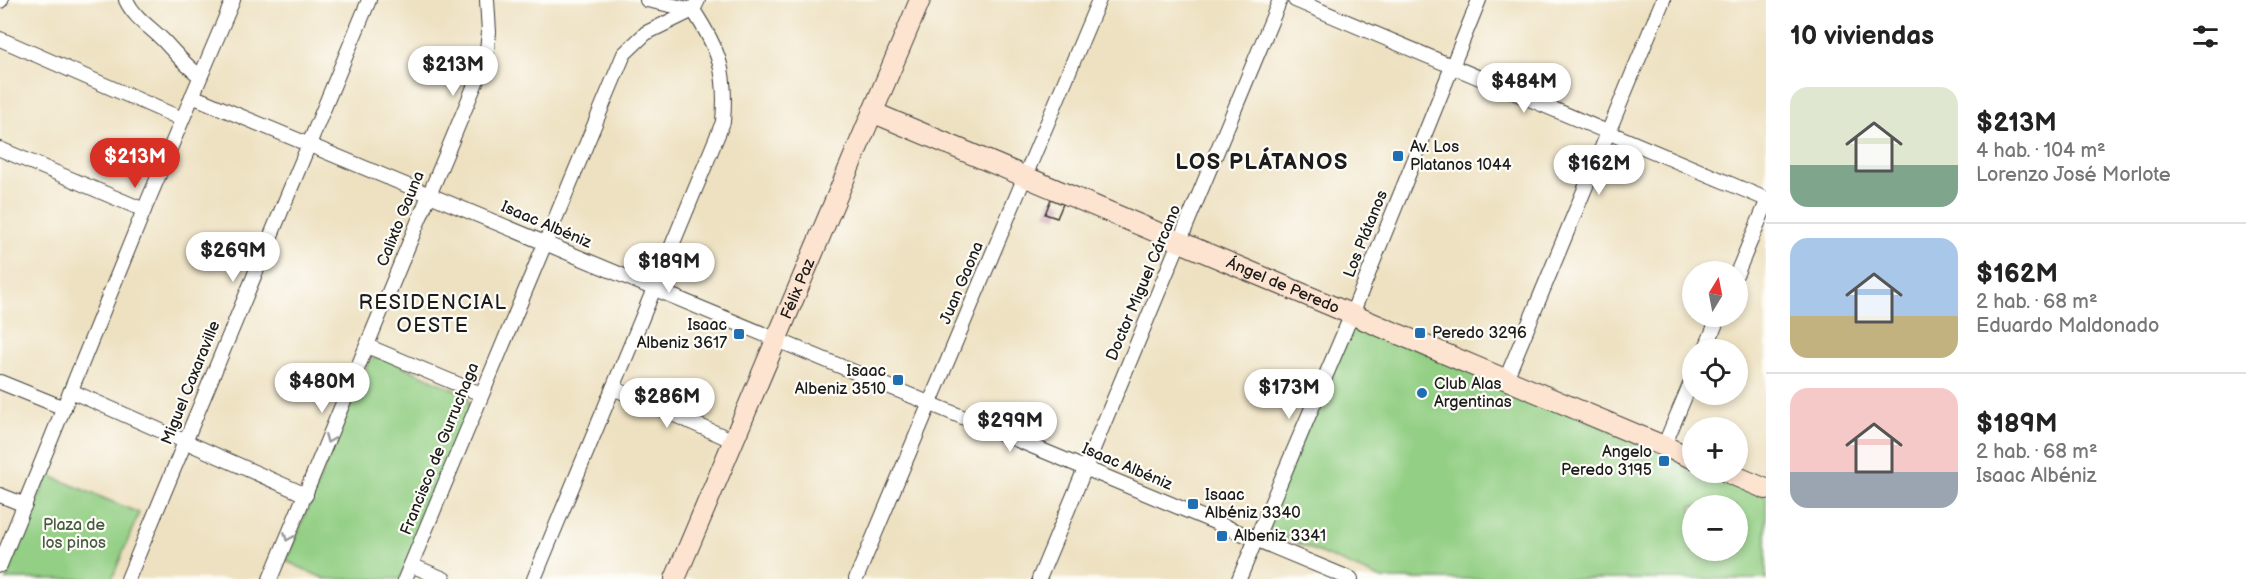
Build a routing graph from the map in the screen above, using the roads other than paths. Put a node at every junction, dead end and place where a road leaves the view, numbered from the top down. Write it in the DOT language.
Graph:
graph roads {
  1 [pos="126,0"];
  2 [pos="232,0"];
  3 [pos="369,0"];
  4 [pos="487,0"];
  5 [pos="647,0"];
  6 [pos="1099,0"];
  7 [pos="1280,0"];
  8 [pos="1295,0"];
  9 [pos="1479,0"];
  10 [pos="1663,0"];
  11 [pos="918,1"];
  12 [pos="695,5"];
  13 [pos="0,39"];
  14 [pos="1450,66"];
  15 [pos="200,76"];
  16 [pos="192,96"];
  17 [pos="872,112"];
  18 [pos="182,119"];
  19 [pos="1608,132"];
  20 [pos="307,144"];
  21 [pos="0,149"];
  22 [pos="1025,176"];
  23 [pos="429,195"];
  24 [pos="1766,201"];
  25 [pos="144,210"];
  26 [pos="1179,241"];
  27 [pos="544,242"];
  28 [pos="1742,261"];
  29 [pos="654,288"];
  30 [pos="1352,314"];
  31 [pos="777,339"];
  32 [pos="367,346"];
  33 [pos="1506,379"];
  34 [pos="0,382"];
  35 [pos="613,388"];
  36 [pos="71,391"];
  37 [pos="481,394"];
  38 [pos="930,403"];
  39 [pos="1682,404"];
  40 [pos="64,408"];
  41 [pos="734,441"];
  42 [pos="184,442"];
  43 [pos="1664,446"];
  44 [pos="1682,454"];
  45 [pos="1084,467"];
  46 [pos="1748,481"];
  47 [pos="1766,489"];
  48 [pos="0,495"];
  49 [pos="306,495"];
  50 [pos="25,505"];
  51 [pos="1256,538"];
  52 [pos="0,565"];
  53 [pos="411,565"];
  54 [pos="128,579"];
  55 [pos="270,579"];
  56 [pos="405,579"];
  57 [pos="444,579"];
  58 [pos="534,579"];
  59 [pos="675,579"];
  60 [pos="856,579"];
  61 [pos="1039,579"];
  62 [pos="1239,579"];
  63 [pos="1352,579"];
  1 -- 15 [label="street"];
  2 -- 15 [label="street"];
  3 -- 20 [label="street, Miguel Caxaraville"];
  4 -- 23 [label="street, Calixto Gauna"];
  5 -- 12 [label="street"];
  6 -- 22 [label="street, Juan Gaona"];
  7 -- 26 [label="street, Doctor Miguel Cárcano"];
  8 -- 14 [label="street"];
  9 -- 14 [label="street, Los Plátanos"];
  10 -- 19 [label="street"];
  11 -- 17 [label="main road, Félix Paz"];
  12 -- 27 [label="street, Francisco de Gurruchaga"];
  12 -- 29 [label="street"];
  13 -- 18 [label="street"];
  14 -- 19 [label="street"];
  14 -- 30 [label="street, Los Plátanos"];
  15 -- 16 [label="street"];
  16 -- 18 [label="street"];
  16 -- 20 [label="street, Isaac Albéniz"];
  17 -- 22 [label="main road, Ángel de Peredo"];
  17 -- 31 [label="main road, Félix Paz"];
  18 -- 25 [label="street"];
  19 -- 24 [label="street"];
  19 -- 33 [label="street"];
  20 -- 23 [label="street, Isaac Albéniz"];
  20 -- 42 [label="street, Miguel Caxaraville"];
  21 -- 25 [label="street"];
  22 -- 26 [label="main road, Ángel de Peredo"];
  22 -- 38 [label="street, Juan Gaona"];
  23 -- 27 [label="street, Isaac Albéniz"];
  23 -- 32 [label="street, Calixto Gauna"];
  24 -- 28 [label="street"];
  25 -- 36 [label="street"];
  26 -- 30 [label="main road, Ángel de Peredo"];
  26 -- 45 [label="street, Doctor Miguel Cárcano"];
  27 -- 29 [label="street, Isaac Albéniz"];
  27 -- 37 [label="street, Francisco de Gurruchaga"];
  29 -- 31 [label="street, Isaac Albéniz"];
  29 -- 35 [label="street"];
  30 -- 33 [label="main road, Ángel de Peredo"];
  30 -- 51 [label="street, Los Plátanos"];
  31 -- 38 [label="street, Isaac Albéniz"];
  31 -- 41 [label="main road, Félix Paz"];
  32 -- 37 [label="street"];
  32 -- 49 [label="street, Calixto Gauna, one-way"];
  33 -- 43 [label="main road, Ángel de Peredo"];
  34 -- 40 [label="street"];
  35 -- 41 [label="street"];
  35 -- 58 [label="street"];
  36 -- 40 [label="street"];
  36 -- 42 [label="street"];
  37 -- 53 [label="street, Francisco de Gurruchaga"];
  38 -- 45 [label="street, Isaac Albéniz"];
  38 -- 60 [label="street, Juan Gaona"];
  39 -- 43 [label="street"];
  40 -- 50 [label="street"];
  41 -- 59 [label="main road, Félix Paz"];
  42 -- 49 [label="street"];
  42 -- 54 [label="street, Miguel Caxaraville"];
  43 -- 44 [label="main road, Ángel de Peredo"];
  45 -- 51 [label="street, Isaac Albéniz"];
  45 -- 61 [label="street, Doctor Miguel Cárcano"];
  46 -- 47 [label="main road"];
  48 -- 50 [label="street"];
  49 -- 55 [label="street, Calixto Gauna, one-way"];
  50 -- 52 [label="street"];
  51 -- 62 [label="street, Los Plátanos"];
  51 -- 63 [label="street, Isaac Albéniz"];
  53 -- 56 [label="street, Francisco de Gurruchaga"];
  53 -- 57 [label="street"];
}
